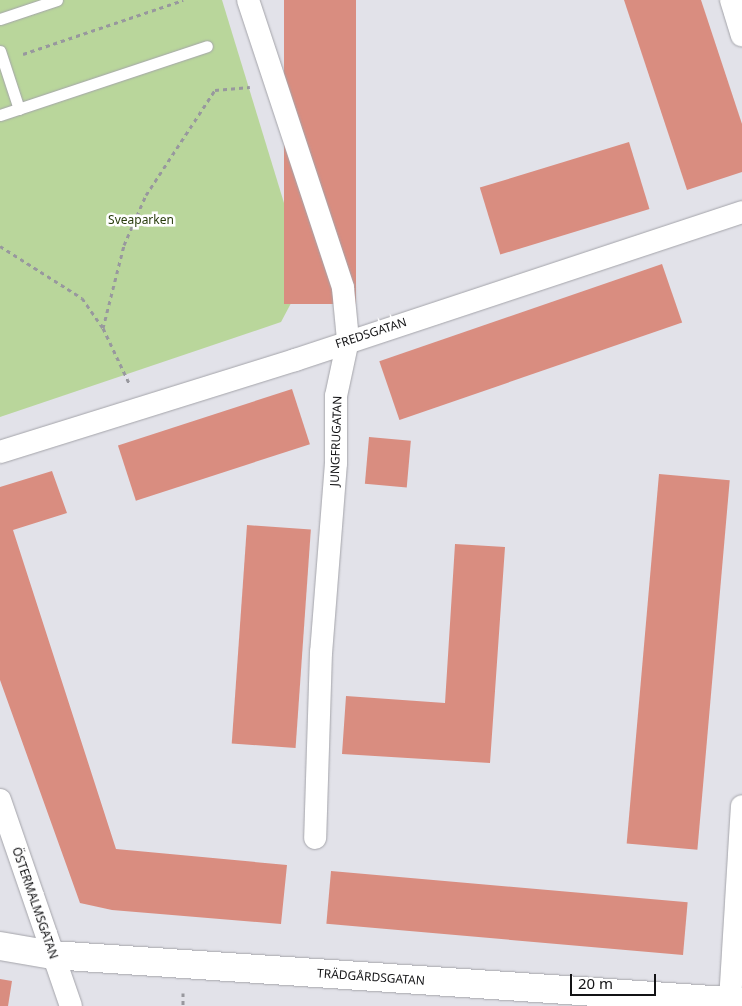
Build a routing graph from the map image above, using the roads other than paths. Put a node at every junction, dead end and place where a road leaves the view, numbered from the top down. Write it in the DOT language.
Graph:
graph roads {
  1 [pos="57,0"];
  2 [pos="248,0"];
  3 [pos="730,0"];
  4 [pos="0,20"];
  5 [pos="742,36"];
  6 [pos="207,46"];
  7 [pos="2,56"];
  8 [pos="19,109"];
  9 [pos="0,116"];
  10 [pos="742,212"];
  11 [pos="348,340"];
  12 [pos="0,452"];
  13 [pos="0,800"];
  14 [pos="742,806"];
  15 [pos="4,827"];
  16 [pos="315,838"];
  17 [pos="0,946"];
  18 [pos="52,955"];
  19 [pos="736,1002"];
  20 [pos="71,1006"];
  1 -- 4 [label="lane"];
  2 -- 11 [label="street, JUNGFRUGATAN"];
  3 -- 5 [label="street"];
  6 -- 8 [label="lane"];
  7 -- 8 [label="lane"];
  8 -- 9 [label="lane"];
  10 -- 11 [label="street, FREDSGATAN"];
  11 -- 12 [label="street, FREDSGATAN"];
  11 -- 16 [label="street, JUNGFRUGATAN"];
  13 -- 15 [label="street, ÖSTERMALMSGATAN"];
  14 -- 19 [label="street"];
  15 -- 18 [label="street, ÖSTERMALMSGATAN"];
  17 -- 18 [label="street, TRÄDGÅRDSGATAN"];
  18 -- 19 [label="street, TRÄDGÅRDSGATAN"];
  18 -- 20 [label="street, ÖSTERMALMSGATAN"];
}
